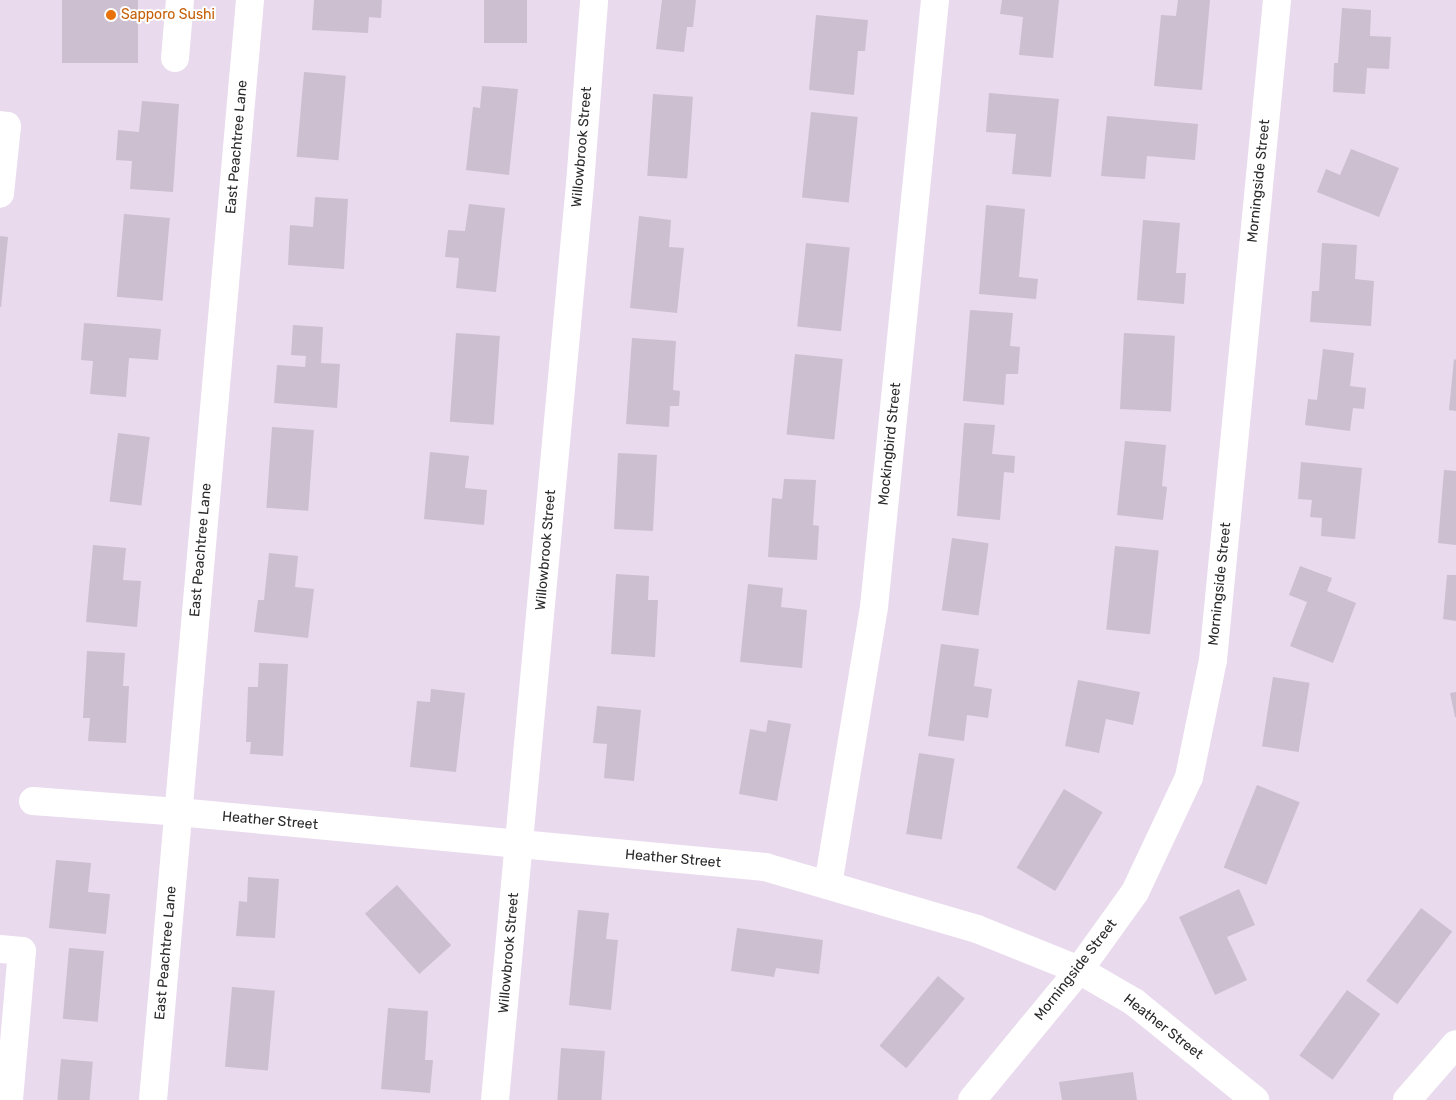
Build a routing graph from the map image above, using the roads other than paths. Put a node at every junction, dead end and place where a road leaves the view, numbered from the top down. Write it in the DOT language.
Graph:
graph roads {
  1 [pos="180,0"];
  2 [pos="250,0"];
  3 [pos="594,0"];
  4 [pos="935,0"];
  5 [pos="1276,0"];
  6 [pos="175,58"];
  7 [pos="0,125"];
  8 [pos="0,194"];
  9 [pos="33,801"];
  10 [pos="178,812"];
  11 [pos="519,845"];
  12 [pos="828,885"];
  13 [pos="0,949"];
  14 [pos="1079,970"];
  15 [pos="1456,1044"];
  16 [pos="9,1100"];
  17 [pos="153,1100"];
  18 [pos="495,1100"];
  19 [pos="972,1100"];
  20 [pos="1255,1100"];
  21 [pos="1408,1100"];
  1 -- 6 [label="street"];
  2 -- 10 [label="street, East Peachtree Lane"];
  3 -- 11 [label="street, Willowbrook Street"];
  4 -- 12 [label="street, Mockingbird Street"];
  5 -- 14 [label="street, Morningside Street"];
  7 -- 8 [label="street"];
  9 -- 10 [label="street, Heather Street"];
  10 -- 11 [label="street, Heather Street"];
  10 -- 17 [label="street, East Peachtree Lane"];
  11 -- 12 [label="street, Heather Street"];
  11 -- 18 [label="street, Willowbrook Street"];
  12 -- 14 [label="street, Heather Street"];
  13 -- 16 [label="street"];
  14 -- 19 [label="street, Morningside Street"];
  14 -- 20 [label="street, Heather Street"];
  15 -- 21 [label="street"];
}
